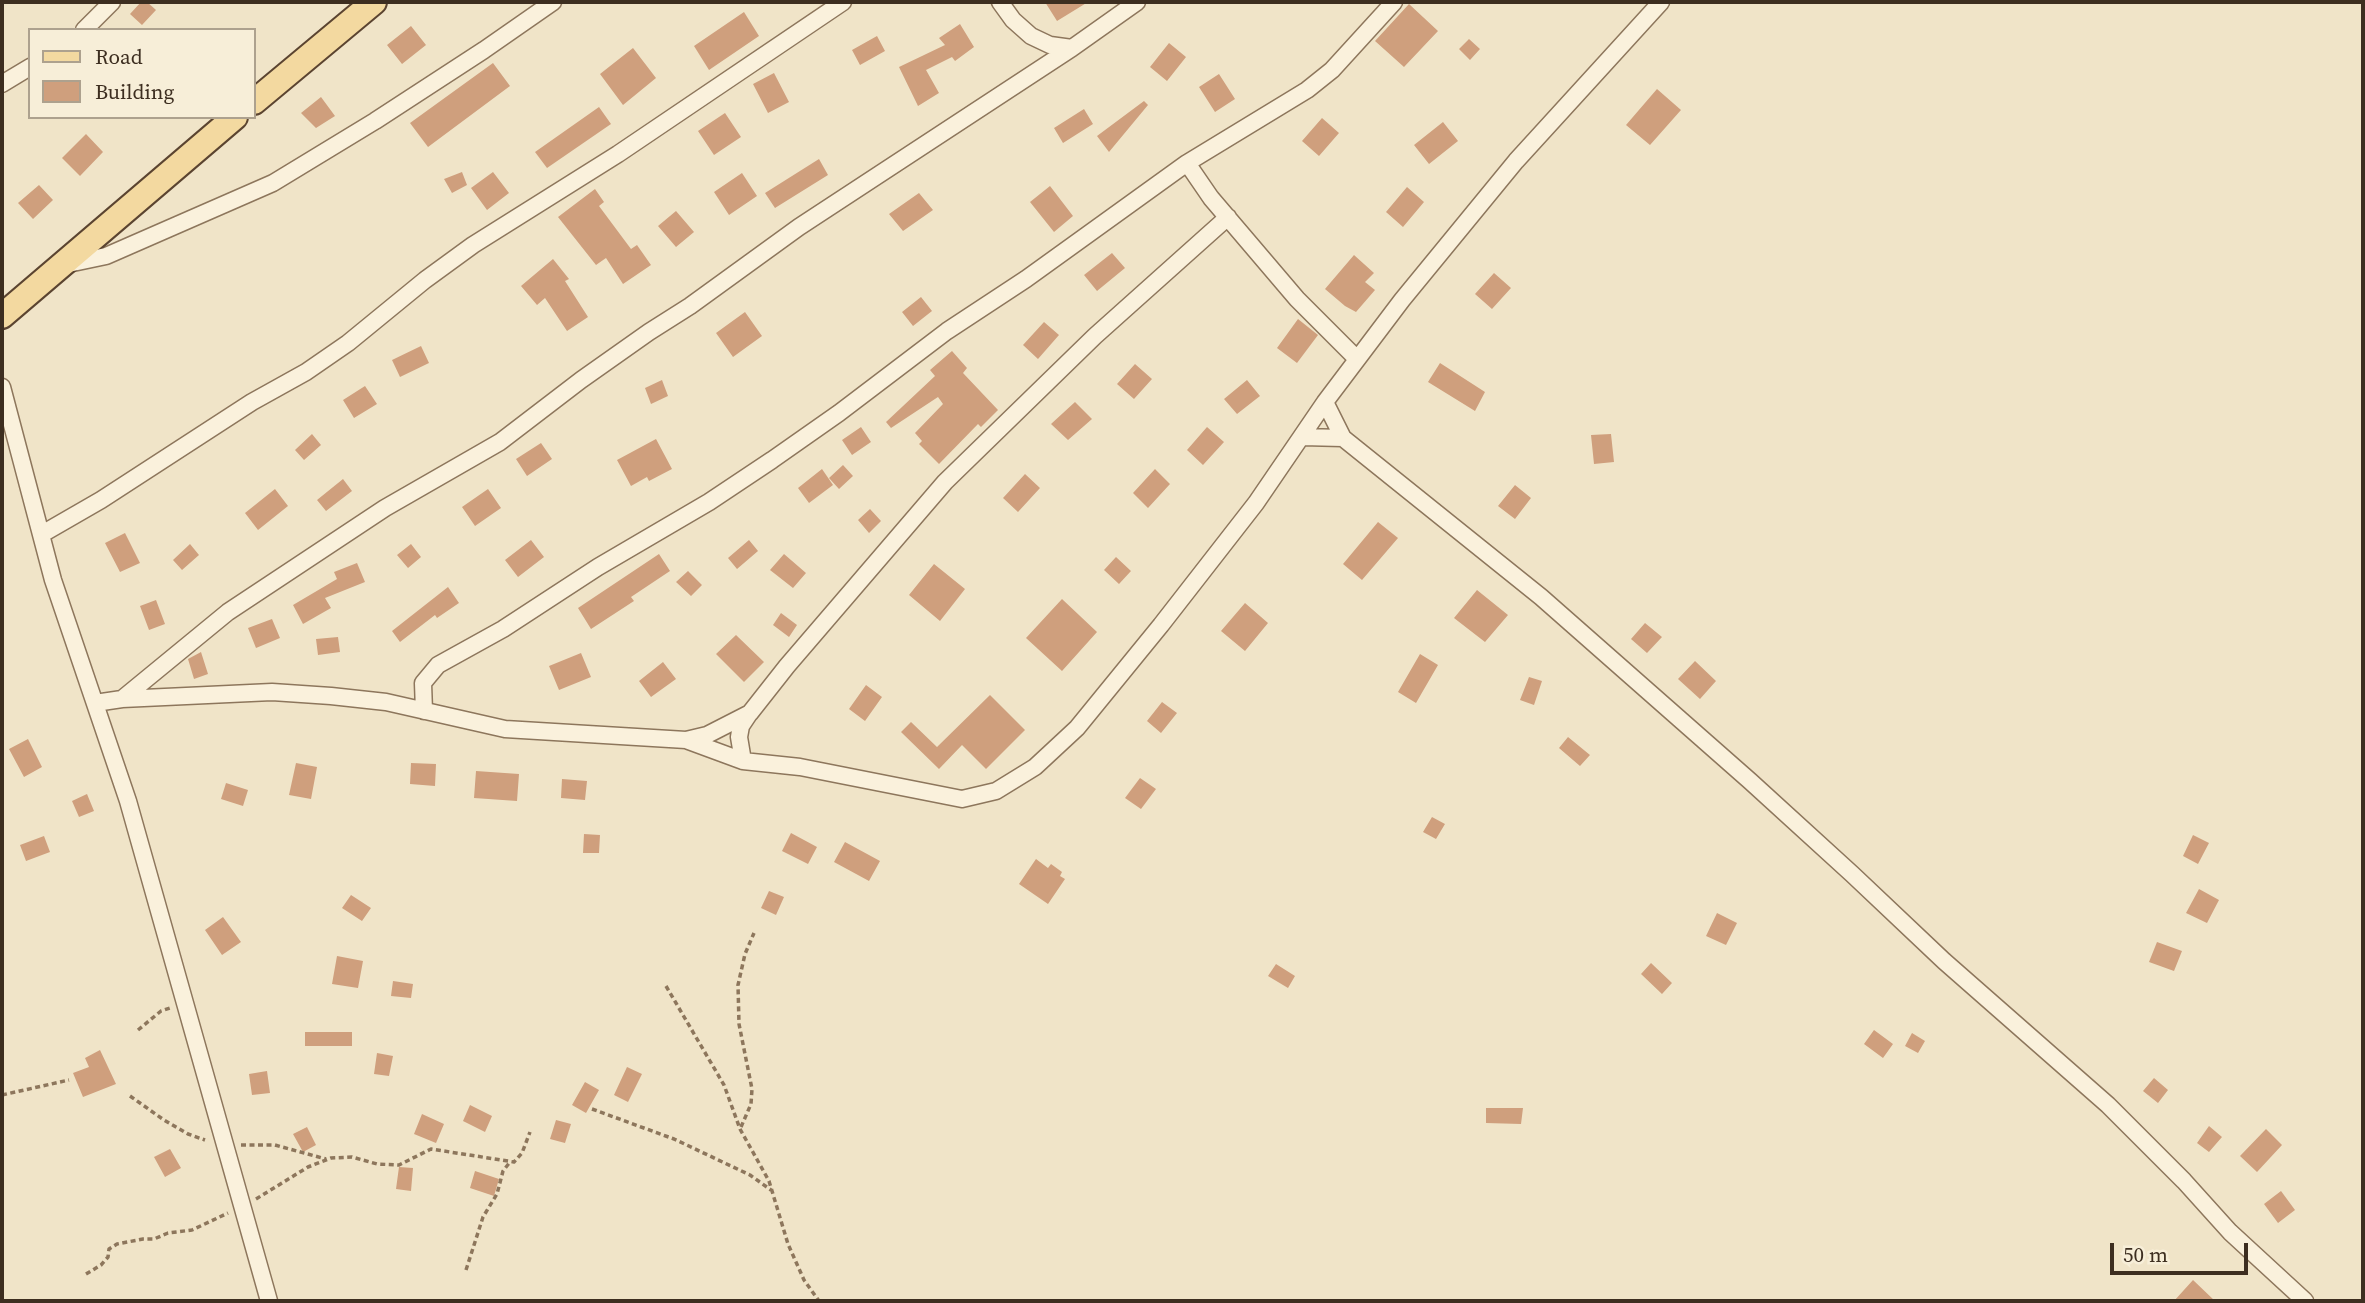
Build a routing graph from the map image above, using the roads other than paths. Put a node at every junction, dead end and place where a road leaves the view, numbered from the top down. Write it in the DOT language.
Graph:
graph roads {
  1 [pos="113,2"];
  2 [pos="374,2"];
  3 [pos="552,2"];
  4 [pos="843,2"];
  5 [pos="1000,2"];
  6 [pos="1137,2"];
  7 [pos="1394,2"];
  8 [pos="1661,2"];
  9 [pos="86,28"];
  10 [pos="1072,48"];
  11 [pos="28,68"];
  12 [pos="2,83"];
  13 [pos="256,100"];
  14 [pos="233,119"];
  15 [pos="1187,163"];
  16 [pos="1228,217"];
  17 [pos="62,265"];
  18 [pos="2,316"];
  19 [pos="1357,359"];
  20 [pos="2,387"];
  21 [pos="1325,402"];
  22 [pos="1302,437"];
  23 [pos="1343,438"];
  24 [pos="42,534"];
  25 [pos="122,699"];
  26 [pos="95,703"];
  27 [pos="424,711"];
  28 [pos="750,713"];
  29 [pos="686,740"];
  30 [pos="743,761"];
  31 [pos="269,1301"];
  32 [pos="2305,1301"];
  1 -- 9 [label="street"];
  2 -- 13 [label="main road"];
  3 -- 17 [label="street"];
  4 -- 24 [label="street"];
  5 -- 10 [label="street"];
  6 -- 10 [label="street"];
  7 -- 15 [label="street"];
  8 -- 19 [label="street"];
  10 -- 25 [label="street"];
  11 -- 12 [label="street"];
  14 -- 17 [label="main road"];
  15 -- 16 [label="street"];
  15 -- 27 [label="street"];
  16 -- 19 [label="street"];
  16 -- 28 [label="street"];
  17 -- 18 [label="main road"];
  19 -- 21 [label="street"];
  20 -- 24 [label="street"];
  21 -- 22 [label="street"];
  21 -- 23 [label="street"];
  22 -- 23 [label="street"];
  22 -- 30 [label="street"];
  23 -- 32 [label="street"];
  24 -- 26 [label="street"];
  25 -- 26 [label="street"];
  25 -- 27 [label="street"];
  26 -- 31 [label="street"];
  27 -- 29 [label="street"];
  28 -- 29 [label="street"];
  28 -- 30 [label="street"];
  29 -- 30 [label="street"];
}
